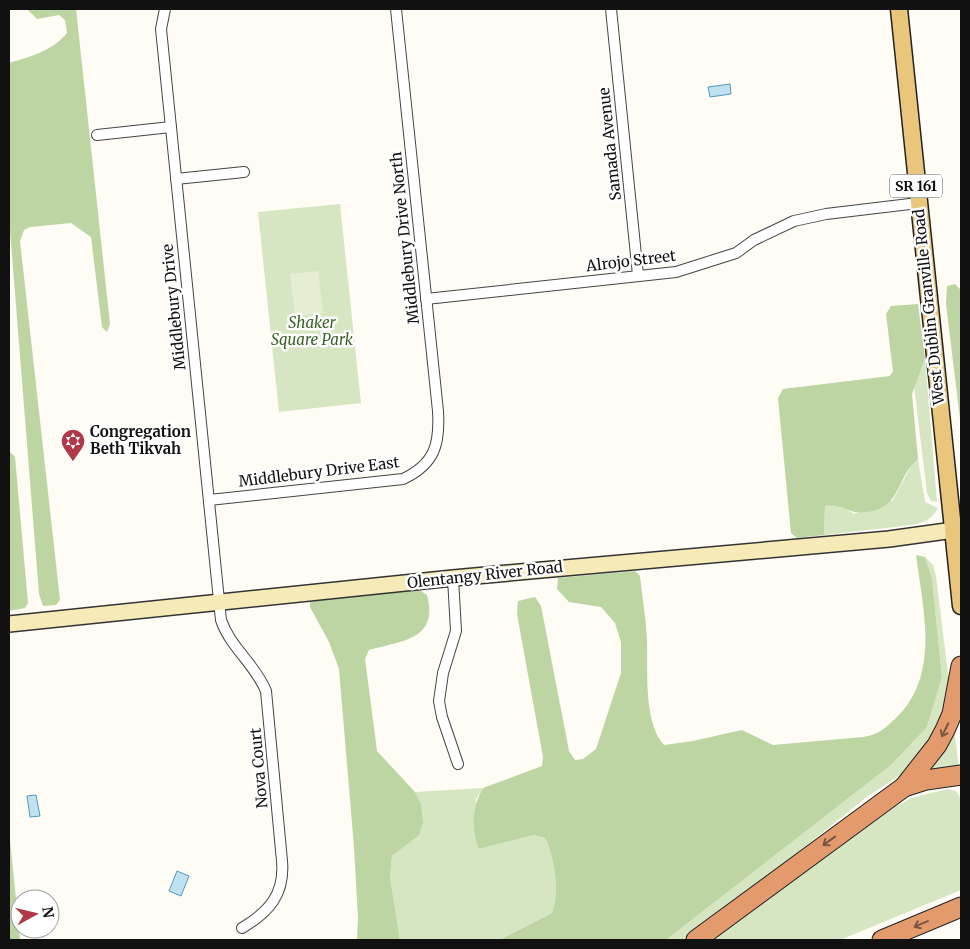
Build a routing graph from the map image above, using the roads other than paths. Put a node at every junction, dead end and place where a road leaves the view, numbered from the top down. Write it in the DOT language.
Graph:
graph roads {
  1 [pos="165,9"];
  2 [pos="396,9"];
  3 [pos="611,9"];
  4 [pos="899,9"];
  5 [pos="171,127"];
  6 [pos="97,135"];
  7 [pos="244,172"];
  8 [pos="176,179"];
  9 [pos="918,203"];
  10 [pos="638,276"];
  11 [pos="426,299"];
  12 [pos="427,462"];
  13 [pos="209,500"];
  14 [pos="958,530"];
  15 [pos="453,578"];
  16 [pos="219,602"];
  17 [pos="961,606"];
  18 [pos="9,624"];
  19 [pos="961,666"];
  20 [pos="458,764"];
  21 [pos="961,776"];
  22 [pos="904,787"];
  23 [pos="961,907"];
  24 [pos="242,928"];
  25 [pos="696,940"];
  26 [pos="882,940"];
  1 -- 5 [label="street, Middlebury Drive"];
  2 -- 11 [label="street, Middlebury Drive North"];
  3 -- 10 [label="street, Samada Avenue"];
  4 -- 9 [label="main road, West Dublin Granville Road / SR 161"];
  5 -- 6 [label="street"];
  5 -- 8 [label="street, Middlebury Drive"];
  7 -- 8 [label="street"];
  8 -- 13 [label="street, Middlebury Drive"];
  9 -- 10 [label="street, Alrojo Street"];
  9 -- 14 [label="main road, West Dublin Granville Road / SR 161"];
  10 -- 11 [label="street, Alrojo Street"];
  11 -- 12 [label="street, Middlebury Drive North"];
  12 -- 13 [label="street, Middlebury Drive East"];
  13 -- 16 [label="street, Middlebury Drive"];
  14 -- 15 [label="main road, Olentangy River Road"];
  14 -- 17 [label="main road, West Dublin Granville Road / SR 161"];
  15 -- 16 [label="main road, Olentangy River Road"];
  15 -- 20 [label="street"];
  16 -- 18 [label="main road, Olentangy River Road"];
  16 -- 24 [label="street, Nova Court"];
  19 -- 22 [label="highway, one-way"];
  21 -- 22 [label="highway"];
  22 -- 25 [label="highway, one-way"];
  23 -- 26 [label="highway, one-way"];
}
